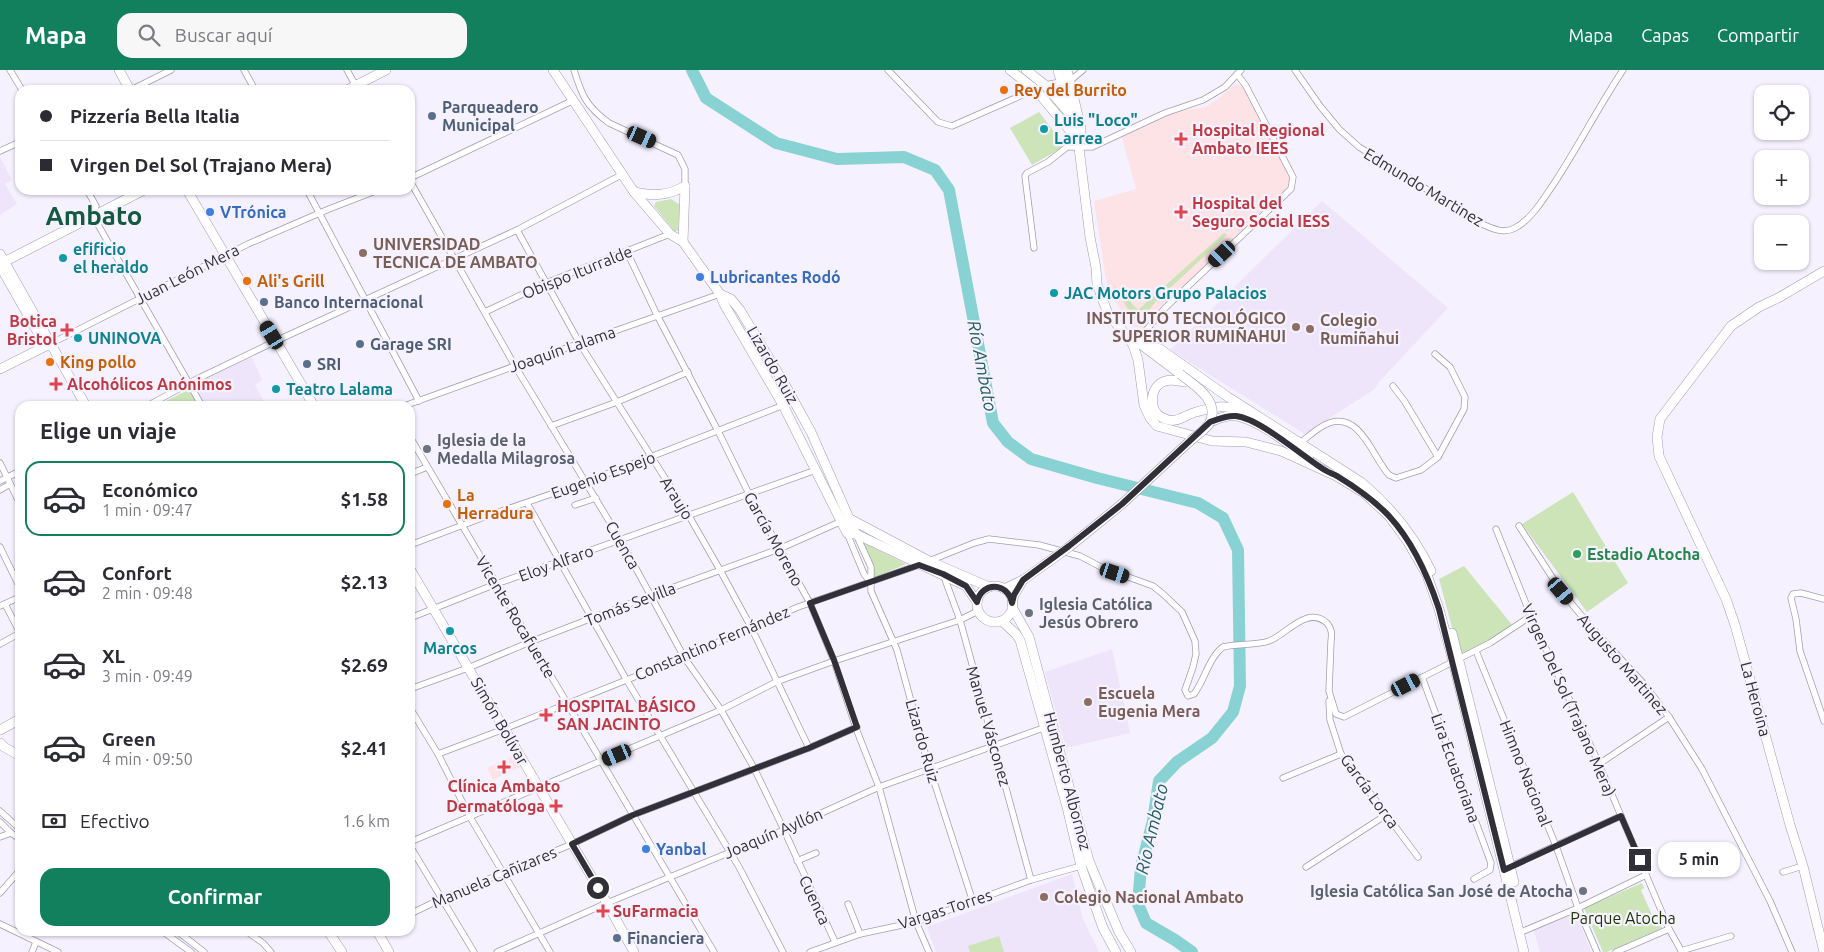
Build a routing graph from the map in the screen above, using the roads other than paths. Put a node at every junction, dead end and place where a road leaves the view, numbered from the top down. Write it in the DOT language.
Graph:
graph roads {
  1 [pos="10,70"];
  2 [pos="119,70"];
  3 [pos="171,70"];
  4 [pos="244,70"];
  5 [pos="347,70"];
  6 [pos="386,70"];
  7 [pos="553,70"];
  8 [pos="574,70"];
  9 [pos="888,70"];
  10 [pos="1010,70"];
  11 [pos="1026,70"];
  12 [pos="1058,70"];
  13 [pos="1067,70"];
  14 [pos="1083,70"];
  15 [pos="1295,70"];
  16 [pos="1623,70"];
  17 [pos="1239,72"];
  18 [pos="1066,81"];
  19 [pos="19,85"];
  20 [pos="128,85"];
  21 [pos="141,85"];
  22 [pos="252,85"];
  23 [pos="355,85"];
  24 [pos="362,85"];
  25 [pos="1045,86"];
  26 [pos="1036,90"];
  27 [pos="574,100"];
  28 [pos="1070,115"];
  29 [pos="1081,128"];
  30 [pos="1073,134"];
  31 [pos="15,144"];
  32 [pos="1079,148"];
  33 [pos="0,151"];
  34 [pos="623,174"];
  35 [pos="415,178"];
  36 [pos="685,186"];
  37 [pos="415,189"];
  38 [pos="634,192"];
  39 [pos="90,195"];
  40 [pos="134,195"];
  41 [pos="190,195"];
  42 [pos="310,195"];
  43 [pos="365,195"];
  44 [pos="320,214"];
  45 [pos="93,216"];
  46 [pos="517,230"];
  47 [pos="670,234"];
  48 [pos="683,242"];
  49 [pos="1034,248"];
  50 [pos="627,252"];
  51 [pos="225,255"];
  52 [pos="454,260"];
  53 [pos="1,261"];
  54 [pos="1824,271"];
  55 [pos="546,283"];
  56 [pos="720,294"];
  57 [pos="139,298"];
  58 [pos="364,300"];
  59 [pos="485,312"];
  60 [pos="657,315"];
  61 [pos="276,341"];
  62 [pos="1135,343"];
  63 [pos="580,344"];
  64 [pos="48,345"];
  65 [pos="1435,354"];
  66 [pos="515,366"];
  67 [pos="0,369"];
  68 [pos="688,372"];
  69 [pos="1182,378"];
  70 [pos="189,384"];
  71 [pos="1392,386"];
  72 [pos="76,401"];
  73 [pos="83,401"];
  74 [pos="157,401"];
  75 [pos="199,401"];
  76 [pos="311,401"];
  77 [pos="419,401"];
  78 [pos="794,401"];
  79 [pos="415,402"];
  80 [pos="617,402"];
  81 [pos="783,405"];
  82 [pos="1251,412"];
  83 [pos="1210,422"];
  84 [pos="551,426"];
  85 [pos="718,431"];
  86 [pos="1190,442"];
  87 [pos="1300,443"];
  88 [pos="415,446"];
  89 [pos="1438,456"];
  90 [pos="652,457"];
  91 [pos="0,463"];
  92 [pos="427,467"];
  93 [pos="1322,468"];
  94 [pos="816,470"];
  95 [pos="415,472"];
  96 [pos="15,476"];
  97 [pos="9,481"];
  98 [pos="0,482"];
  99 [pos="586,482"];
  100 [pos="0,490"];
  101 [pos="15,494"];
  102 [pos="749,494"];
  103 [pos="596,498"];
  104 [pos="527,503"];
  105 [pos="574,505"];
  106 [pos="689,516"];
  107 [pos="846,520"];
  108 [pos="463,526"];
  109 [pos="1519,526"];
  110 [pos="1496,529"];
  111 [pos="852,533"];
  112 [pos="620,540"];
  113 [pos="415,544"];
  114 [pos="0,547"];
  115 [pos="779,549"];
  116 [pos="930,561"];
  117 [pos="559,562"];
  118 [pos="919,565"];
  119 [pos="720,570"];
  120 [pos="943,574"];
  121 [pos="415,577"];
  122 [pos="15,578"];
  123 [pos="1023,580"];
  124 [pos="870,582"];
  125 [pos="496,584"];
  126 [pos="989,587"];
  127 [pos="1004,589"];
  128 [pos="652,595"];
  129 [pos="15,599"];
  130 [pos="1824,599"];
  131 [pos="810,603"];
  132 [pos="3,605"];
  133 [pos="1012,605"];
  134 [pos="977,607"];
  135 [pos="433,608"];
  136 [pos="415,616"];
  137 [pos="1531,616"];
  138 [pos="592,618"];
  139 [pos="960,620"];
  140 [pos="1002,621"];
  141 [pos="15,625"];
  142 [pos="751,627"];
  143 [pos="15,636"];
  144 [pos="530,642"];
  145 [pos="894,642"];
  146 [pos="1262,643"];
  147 [pos="0,644"];
  148 [pos="1476,651"];
  149 [pos="684,657"];
  150 [pos="1456,659"];
  151 [pos="834,660"];
  152 [pos="468,668"];
  153 [pos="1422,677"];
  154 [pos="626,679"];
  155 [pos="776,682"];
  156 [pos="415,687"];
  157 [pos="1329,691"];
  158 [pos="567,703"];
  159 [pos="721,710"];
  160 [pos="415,716"];
  161 [pos="1670,717"];
  162 [pos="1824,721"];
  163 [pos="15,722"];
  164 [pos="857,727"];
  165 [pos="1049,727"];
  166 [pos="504,729"];
  167 [pos="0,730"];
  168 [pos="661,736"];
  169 [pos="2,745"];
  170 [pos="995,746"];
  171 [pos="809,748"];
  172 [pos="15,753"];
  173 [pos="438,754"];
  174 [pos="1341,754"];
  175 [pos="602,761"];
  176 [pos="1599,764"];
  177 [pos="754,768"];
  178 [pos="930,769"];
  179 [pos="1283,778"];
  180 [pos="879,787"];
  181 [pos="539,788"];
  182 [pos="695,792"];
  183 [pos="0,811"];
  184 [pos="633,815"];
  185 [pos="1386,815"];
  186 [pos="1621,816"];
  187 [pos="470,817"];
  188 [pos="0,822"];
  189 [pos="15,824"];
  190 [pos="784,830"];
  191 [pos="11,833"];
  192 [pos="15,836"];
  193 [pos="0,837"];
  194 [pos="415,840"];
  195 [pos="572,844"];
  196 [pos="1556,846"];
  197 [pos="730,851"];
  198 [pos="816,853"];
  199 [pos="415,855"];
  200 [pos="1418,857"];
  201 [pos="797,861"];
  202 [pos="1085,864"];
  203 [pos="1803,866"];
  204 [pos="1306,867"];
  205 [pos="1507,868"];
  206 [pos="1783,872"];
  207 [pos="504,873"];
  208 [pos="1646,874"];
  209 [pos="15,876"];
  210 [pos="670,878"];
  211 [pos="1474,879"];
  212 [pos="1031,880"];
  213 [pos="0,893"];
  214 [pos="441,899"];
  215 [pos="973,902"];
  216 [pos="607,903"];
  217 [pos="848,904"];
  218 [pos="1578,908"];
  219 [pos="415,912"];
  220 [pos="916,922"];
  221 [pos="0,924"];
  222 [pos="1670,929"];
  223 [pos="15,932"];
  224 [pos="1522,932"];
  225 [pos="540,933"];
  226 [pos="860,934"];
  227 [pos="24,936"];
  228 [pos="169,936"];
  229 [pos="183,936"];
  230 [pos="253,936"];
  231 [pos="331,936"];
  232 [pos="376,936"];
  233 [pos="378,936"];
  234 [pos="1731,936"];
  235 [pos="36,942"];
  236 [pos="835,942"];
  237 [pos="1681,951"];
  238 [pos="32,952"];
  239 [pos="58,952"];
  240 [pos="192,952"];
  241 [pos="204,952"];
  242 [pos="271,952"];
  243 [pos="342,952"];
  244 [pos="384,952"];
  245 [pos="389,952"];
  246 [pos="474,952"];
  247 [pos="497,952"];
  248 [pos="550,952"];
  249 [pos="634,952"];
  250 [pos="714,952"];
  251 [pos="783,952"];
  252 [pos="810,952"];
  253 [pos="929,952"];
  254 [pos="1116,952"];
  255 [pos="1131,952"];
  256 [pos="1524,952"];
  257 [pos="1530,952"];
  258 [pos="1598,952"];
  259 [pos="1616,952"];
  260 [pos="1792,952"];
  261 [pos="1824,952"];
  1 -- 19 [label="street"];
  2 -- 20 [label="main road"];
  3 -- 21 [label="street"];
  4 -- 22 [label="street"];
  5 -- 23 [label="street"];
  6 -- 24 [label="main road"];
  7 -- 27 [label="main road, Lizardo Ruiz"];
  8 -- 36 [label="street"];
  9 -- 26 [label="street"];
  10 -- 26 [label="main road"];
  11 -- 25 [label="main road"];
  12 -- 18 [label="main road"];
  13 -- 18 [label="main road"];
  14 -- 18 [label="street"];
  15 -- 16 [label="street, Edmundo Martinez"];
  17 -- 32 [label="street"];
  17 -- 62 [label="street"];
  18 -- 25 [label="street"];
  18 -- 28 [label="main road"];
  18 -- 29 [label="main road"];
  25 -- 26 [label="street"];
  25 -- 28 [label="main road"];
  26 -- 30 [label="main road"];
  27 -- 34 [label="main road, Lizardo Ruiz"];
  27 -- 35 [label="street"];
  28 -- 29 [label="main road"];
  28 -- 30 [label="main road"];
  29 -- 32 [label="main road"];
  30 -- 32 [label="main road"];
  31 -- 33 [label="street"];
  32 -- 49 [label="street"];
  32 -- 62 [label="main road"];
  34 -- 38 [label="main road, Lizardo Ruiz"];
  34 -- 46 [label="street"];
  36 -- 38 [label="main road"];
  36 -- 48 [label="main road"];
  37 -- 52 [label="street, Cuenca"];
  38 -- 47 [label="main road, Lizardo Ruiz"];
  39 -- 45 [label="street"];
  40 -- 45 [label="main road"];
  41 -- 51 [label="main road"];
  42 -- 44 [label="street"];
  43 -- 44 [label="street, Juan León Mera"];
  44 -- 51 [label="street, Juan León Mera"];
  44 -- 58 [label="street"];
  45 -- 53 [label="main road"];
  45 -- 57 [label="street"];
  46 -- 52 [label="street"];
  46 -- 55 [label="street, Araujo"];
  47 -- 48 [label="main road, Lizardo Ruiz"];
  47 -- 50 [label="street, Obispo Iturralde"];
  48 -- 56 [label="main road, Lizardo Ruiz"];
  50 -- 55 [label="street, Obispo Iturralde"];
  50 -- 60 [label="street, García Moreno"];
  51 -- 57 [label="street, Juan León Mera"];
  51 -- 61 [label="main road"];
  52 -- 58 [label="street"];
  52 -- 59 [label="street, Cuenca"];
  53 -- 64 [label="main road"];
  54 -- 203 [label="main road, La Heroina"];
  55 -- 59 [label="street, Obispo Iturralde"];
  55 -- 63 [label="street, Araujo"];
  56 -- 60 [label="street, Joaquín Lalama"];
  56 -- 78 [label="main road, Lizardo Ruiz"];
  56 -- 81 [label="main road, Lizardo Ruiz"];
  57 -- 64 [label="street, Juan León Mera"];
  57 -- 70 [label="street"];
  58 -- 61 [label="street"];
  58 -- 77 [label="street"];
  59 -- 66 [label="street, Cuenca"];
  60 -- 63 [label="street, Joaquín Lalama"];
  60 -- 68 [label="street, García Moreno"];
  61 -- 70 [label="street"];
  61 -- 76 [label="main road"];
  62 -- 69 [label="main road"];
  62 -- 82 [label="main road"];
  62 -- 93 [label="main road"];
  63 -- 66 [label="street, Joaquín Lalama"];
  63 -- 80 [label="street, Araujo"];
  64 -- 67 [label="main road, Juan León Mera"];
  64 -- 72 [label="main road"];
  64 -- 73 [label="main road"];
  65 -- 89 [label="street"];
  66 -- 77 [label="street, Joaquín Lalama"];
  66 -- 84 [label="street, Cuenca"];
  68 -- 80 [label="street"];
  68 -- 85 [label="street, García Moreno"];
  69 -- 82 [label="main road"];
  69 -- 83 [label="main road, bridge"];
  69 -- 86 [label="main road, bridge"];
  70 -- 74 [label="street"];
  70 -- 75 [label="street"];
  71 -- 89 [label="street"];
  77 -- 79 [label="street, Joaquín Lalama"];
  78 -- 81 [label="street, Eugenio Espejo"];
  78 -- 107 [label="main road, Lizardo Ruiz"];
  80 -- 84 [label="street"];
  80 -- 90 [label="street, Araujo"];
  81 -- 85 [label="street, Eugenio Espejo"];
  81 -- 94 [label="main road, Lizardo Ruiz"];
  82 -- 87 [label="main road"];
  83 -- 86 [label="main road, bridge"];
  83 -- 93 [label="main road"];
  84 -- 99 [label="street, Cuenca"];
  85 -- 90 [label="street, Eugenio Espejo"];
  85 -- 102 [label="street, García Moreno"];
  86 -- 123 [label="main road, bridge"];
  87 -- 89 [label="street"];
  87 -- 150 [label="main road"];
  88 -- 92 [label="street, Vicente Rocafuerte"];
  90 -- 99 [label="street, Eugenio Espejo"];
  90 -- 106 [label="street, Araujo"];
  91 -- 97 [label="street"];
  92 -- 95 [label="street"];
  92 -- 108 [label="street, Vicente Rocafuerte"];
  93 -- 150 [label="main road"];
  94 -- 102 [label="street, Eloy Alfaro"];
  94 -- 107 [label="main road, Lizardo Ruiz"];
  96 -- 97 [label="street"];
  97 -- 98 [label="street"];
  97 -- 100 [label="street"];
  97 -- 101 [label="street"];
  99 -- 103 [label="street, Cuenca"];
  99 -- 104 [label="street, Eugenio Espejo"];
  102 -- 106 [label="street, Eloy Alfaro"];
  102 -- 115 [label="street, García Moreno"];
  103 -- 105 [label="street"];
  103 -- 112 [label="street, Cuenca"];
  104 -- 108 [label="street, Eugenio Espejo"];
  104 -- 117 [label="street"];
  106 -- 112 [label="street, Eloy Alfaro"];
  106 -- 119 [label="street, Araujo"];
  107 -- 111 [label="main road, Lizardo Ruiz"];
  107 -- 115 [label="street, Tomás Sevilla"];
  107 -- 116 [label="main road"];
  108 -- 113 [label="street, Eugenio Espejo"];
  108 -- 125 [label="street, Vicente Rocafuerte"];
  109 -- 161 [label="street, Augusto Martinez"];
  110 -- 137 [label="street, Virgen Del Sol (Trajano Mera)"];
  111 -- 118 [label="main road"];
  111 -- 124 [label="street, Lizardo Ruiz"];
  112 -- 117 [label="street, Eloy Alfaro"];
  112 -- 128 [label="street, Cuenca"];
  114 -- 122 [label="street"];
  115 -- 119 [label="street, Tomás Sevilla"];
  115 -- 131 [label="street, García Moreno"];
  116 -- 118 [label="street, Constantino Fernández"];
  116 -- 126 [label="main road"];
  116 -- 146 [label="street, Constantino Fernández"];
  117 -- 125 [label="street, Eloy Alfaro"];
  117 -- 138 [label="street"];
  118 -- 120 [label="main road"];
  118 -- 124 [label="street, Constantino Fernández"];
  119 -- 128 [label="street, Tomás Sevilla"];
  119 -- 142 [label="street, Araujo"];
  120 -- 134 [label="main road"];
  120 -- 139 [label="street, Manuel Vásconez"];
  121 -- 135 [label="main road, Simón Bolívar"];
  123 -- 127 [label="main road"];
  123 -- 133 [label="main road"];
  124 -- 131 [label="street, Constantino Fernández"];
  124 -- 145 [label="street, Lizardo Ruiz"];
  125 -- 135 [label="street, Eloy Alfaro"];
  125 -- 144 [label="street, Vicente Rocafuerte"];
  126 -- 127 [label="main road"];
  126 -- 134 [label="main road"];
  127 -- 133 [label="main road"];
  128 -- 138 [label="street, Tomás Sevilla"];
  128 -- 149 [label="street, Cuenca"];
  129 -- 132 [label="street"];
  130 -- 162 [label="street"];
  131 -- 142 [label="street, Constantino Fernández"];
  131 -- 151 [label="street, García Moreno"];
  132 -- 141 [label="street"];
  133 -- 140 [label="main road"];
  133 -- 165 [label="main road, Humberto Albornoz"];
  134 -- 139 [label="street"];
  134 -- 140 [label="main road"];
  135 -- 136 [label="street, Eloy Alfaro"];
  135 -- 152 [label="main road, Simón Bolívar"];
  137 -- 148 [label="street"];
  137 -- 176 [label="street, Virgen Del Sol (Trajano Mera)"];
  138 -- 144 [label="street, Tomás Sevilla"];
  138 -- 154 [label="street"];
  139 -- 145 [label="street"];
  139 -- 170 [label="street, Manuel Vásconez"];
  140 -- 165 [label="main road, Humberto Albornoz"];
  142 -- 149 [label="street, Constantino Fernández"];
  142 -- 155 [label="street, Araujo"];
  143 -- 147 [label="street"];
  144 -- 152 [label="street, Tomás Sevilla"];
  144 -- 158 [label="street, Vicente Rocafuerte"];
  145 -- 151 [label="street"];
  145 -- 178 [label="street, Lizardo Ruiz"];
  146 -- 157 [label="street, García Lorca"];
  148 -- 150 [label="street"];
  148 -- 196 [label="street, Himno Nacional"];
  149 -- 154 [label="street, Constantino Fernández"];
  149 -- 159 [label="street, Cuenca"];
  150 -- 153 [label="street"];
  150 -- 205 [label="main road"];
  151 -- 155 [label="street"];
  151 -- 164 [label="street, García Moreno"];
  152 -- 156 [label="street, Tomás Sevilla"];
  152 -- 166 [label="main road, Simón Bolívar"];
  153 -- 157 [label="street"];
  153 -- 211 [label="street, Lira Ecuatoriana"];
  154 -- 158 [label="street, Constantino Fernández"];
  154 -- 168 [label="street"];
  155 -- 159 [label="street"];
  155 -- 171 [label="street, Araujo"];
  157 -- 174 [label="street, García Lorca"];
  158 -- 166 [label="street, Constantino Fernández"];
  158 -- 175 [label="street, Vicente Rocafuerte"];
  159 -- 168 [label="street"];
  159 -- 177 [label="street, Cuenca"];
  160 -- 173 [label="street"];
  161 -- 176 [label="street"];
  161 -- 260 [label="street, Augusto Martinez"];
  163 -- 167 [label="main road"];
  164 -- 171 [label="street, Manuela Cañizares"];
  164 -- 180 [label="street, García Moreno"];
  165 -- 170 [label="street, Joaquín Ayllón"];
  165 -- 202 [label="main road, Humberto Albornoz"];
  166 -- 173 [label="street, Constantino Fernández"];
  166 -- 181 [label="main road, Simón Bolívar"];
  168 -- 175 [label="street"];
  168 -- 182 [label="street"];
  169 -- 172 [label="main road"];
  170 -- 178 [label="street, Joaquín Ayllón"];
  170 -- 212 [label="street, Manuel Vásconez"];
  171 -- 177 [label="street, Manuela Cañizares"];
  173 -- 187 [label="street"];
  174 -- 179 [label="street"];
  174 -- 185 [label="street, García Lorca"];
  175 -- 181 [label="street"];
  175 -- 184 [label="street, Vicente Rocafuerte"];
  176 -- 186 [label="street, Virgen Del Sol (Trajano Mera)"];
  177 -- 182 [label="street, Manuela Cañizares"];
  177 -- 190 [label="street, Cuenca"];
  178 -- 180 [label="street, Joaquín Ayllón"];
  178 -- 215 [label="street, Lizardo Ruiz"];
  180 -- 190 [label="street, Joaquín Ayllón"];
  180 -- 220 [label="street, García Moreno"];
  181 -- 187 [label="street"];
  181 -- 195 [label="main road, Simón Bolívar"];
  182 -- 184 [label="street, Manuela Cañizares"];
  182 -- 197 [label="street"];
  183 -- 189 [label="street"];
  184 -- 195 [label="street, Manuela Cañizares"];
  184 -- 210 [label="street, Vicente Rocafuerte"];
  185 -- 200 [label="street, García Lorca"];
  185 -- 204 [label="street"];
  186 -- 196 [label="street"];
  186 -- 208 [label="street, Virgen Del Sol (Trajano Mera)"];
  187 -- 194 [label="street"];
  187 -- 207 [label="street"];
  188 -- 191 [label="street"];
  190 -- 197 [label="street, Joaquín Ayllón"];
  190 -- 201 [label="street, Cuenca"];
  191 -- 192 [label="street"];
  191 -- 193 [label="street"];
  195 -- 207 [label="street, Manuela Cañizares"];
  195 -- 216 [label="main road, Simón Bolívar"];
  196 -- 205 [label="street"];
  196 -- 218 [label="street, Himno Nacional"];
  197 -- 210 [label="street, Joaquín Ayllón"];
  197 -- 251 [label="street"];
  198 -- 201 [label="street"];
  199 -- 214 [label="street"];
  201 -- 236 [label="street, Cuenca"];
  202 -- 212 [label="street, Vargas Torres"];
  202 -- 254 [label="main road, Humberto Albornoz"];
  202 -- 255 [label="main road, Humberto Albornoz"];
  203 -- 206 [label="street"];
  203 -- 261 [label="main road, La Heroina"];
  205 -- 224 [label="main road"];
  207 -- 214 [label="street, Manuela Cañizares"];
  207 -- 225 [label="street"];
  208 -- 218 [label="street"];
  208 -- 222 [label="street, Virgen Del Sol (Trajano Mera)"];
  209 -- 213 [label="street"];
  210 -- 216 [label="street, Joaquín Ayllón"];
  210 -- 250 [label="street, Vicente Rocafuerte"];
  212 -- 215 [label="street, Vargas Torres"];
  214 -- 219 [label="street, Manuela Cañizares"];
  214 -- 246 [label="street"];
  215 -- 220 [label="street, Vargas Torres"];
  216 -- 225 [label="street, Joaquín Ayllón"];
  216 -- 249 [label="main road, Simón Bolívar"];
  217 -- 226 [label="street"];
  218 -- 224 [label="street"];
  218 -- 258 [label="street, Himno Nacional"];
  220 -- 226 [label="street, Vargas Torres"];
  220 -- 253 [label="street, García Moreno"];
  221 -- 223 [label="street"];
  222 -- 237 [label="street, Virgen Del Sol (Trajano Mera)"];
  222 -- 259 [label="street"];
  224 -- 256 [label="main road"];
  224 -- 257 [label="main road"];
  225 -- 247 [label="street, Joaquín Ayllón"];
  225 -- 248 [label="street"];
  226 -- 236 [label="street, Vargas Torres"];
  227 -- 235 [label="street"];
  228 -- 240 [label="street"];
  229 -- 241 [label="street"];
  230 -- 242 [label="street"];
  231 -- 243 [label="main road"];
  232 -- 244 [label="main road"];
  233 -- 245 [label="main road"];
  234 -- 237 [label="street"];
  235 -- 238 [label="street"];
  235 -- 239 [label="street"];
  236 -- 252 [label="street, Vargas Torres"];
}
